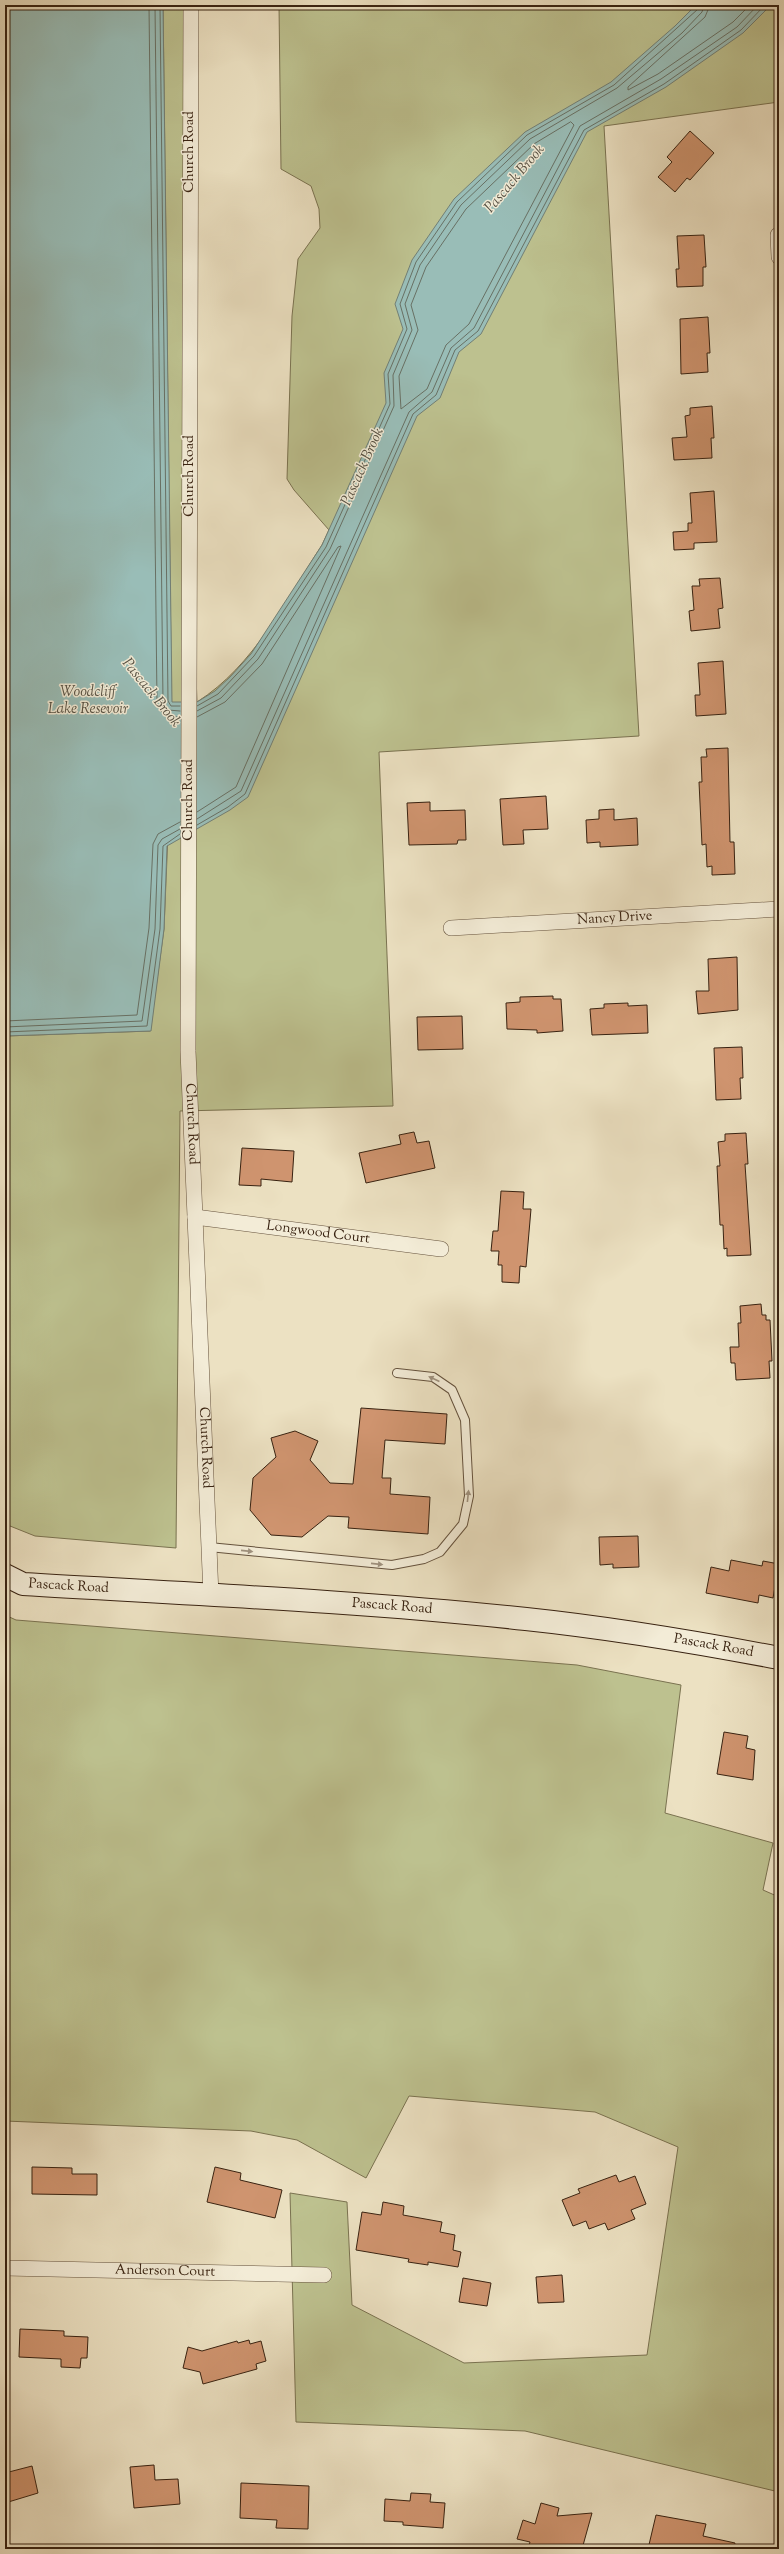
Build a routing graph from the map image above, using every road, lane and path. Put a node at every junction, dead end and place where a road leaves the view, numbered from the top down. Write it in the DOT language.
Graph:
graph roads {
  1 [pos="190,5"];
  2 [pos="778,235"];
  3 [pos="779,257"];
  4 [pos="779,909"];
  5 [pos="451,928"];
  6 [pos="195,1217"];
  7 [pos="441,1249"];
  8 [pos="397,1373"];
  9 [pos="209,1547"];
  10 [pos="11,1581"];
  11 [pos="210,1596"];
  12 [pos="779,1658"];
  13 [pos="5,2268"];
  14 [pos="324,2275"];
  1 -- 6 [label="street, Church Road"];
  2 -- 3 [label="street"];
  4 -- 5 [label="street, Nancy Drive"];
  6 -- 7 [label="street, Longwood Court"];
  6 -- 9 [label="street, Church Road"];
  9 -- 8 [label="lane, one-way"];
  9 -- 11 [label="street, Church Road"];
  10 -- 11 [label="street, Pascack Road"];
  11 -- 12 [label="street, Pascack Road"];
  13 -- 14 [label="street, Anderson Court"];
}
